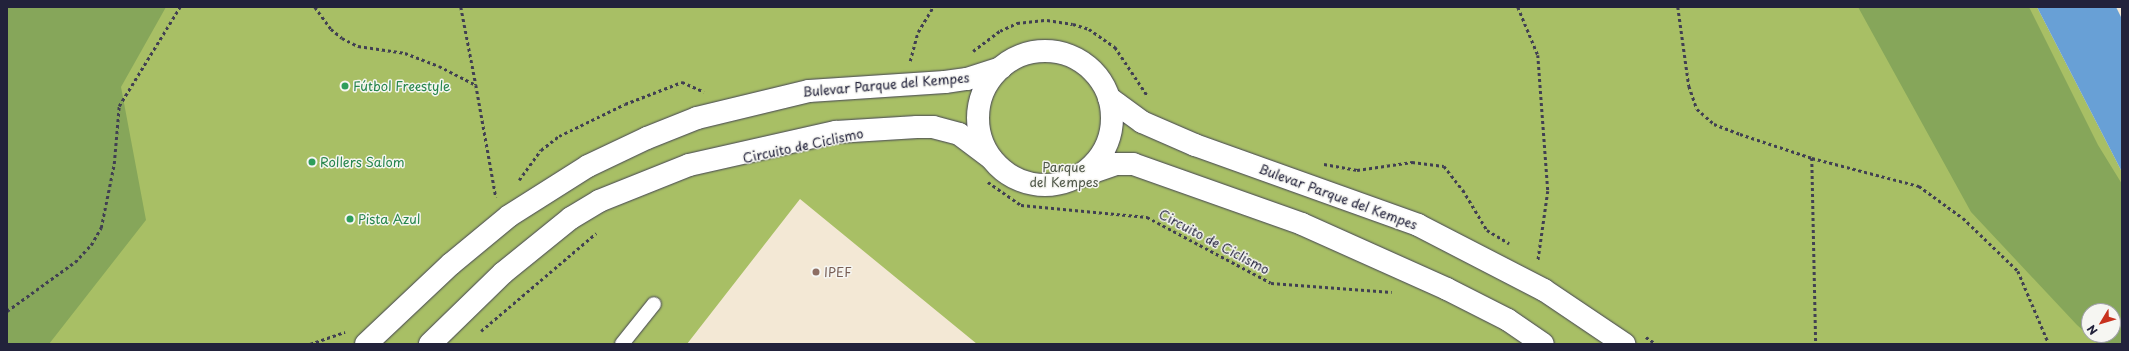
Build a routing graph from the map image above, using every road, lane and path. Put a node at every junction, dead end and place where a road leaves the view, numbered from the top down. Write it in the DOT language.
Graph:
graph roads {
  1 [pos="180,7"];
  2 [pos="315,7"];
  3 [pos="461,7"];
  4 [pos="933,7"];
  5 [pos="1518,7"];
  6 [pos="1678,7"];
  7 [pos="970,52"];
  8 [pos="917,60"];
  9 [pos="1001,68"];
  10 [pos="476,85"];
  11 [pos="1109,98"];
  12 [pos="1153,100"];
  13 [pos="991,158"];
  14 [pos="1812,158"];
  15 [pos="1081,176"];
  16 [pos="983,179"];
  17 [pos="497,200"];
  18 [pos="601,228"];
  19 [pos="1538,261"];
  20 [pos="1396,293"];
  21 [pos="654,304"];
  22 [pos="7,310"];
  23 [pos="477,334"];
  24 [pos="216,344"];
  25 [pos="249,344"];
  26 [pos="366,344"];
  27 [pos="430,344"];
  28 [pos="622,344"];
  29 [pos="1543,344"];
  30 [pos="1624,344"];
  31 [pos="1816,344"];
  32 [pos="2049,344"];
  1 -- 22 [label="path"];
  2 -- 10 [label="path"];
  3 -- 10 [label="path"];
  4 -- 8 [label="path"];
  5 -- 19 [label="path"];
  6 -- 14 [label="path"];
  7 -- 12 [label="path"];
  9 -- 11 [label="street"];
  9 -- 13 [label="street"];
  9 -- 26 [label="street, Bulevar Parque del Kempes"];
  10 -- 17 [label="path"];
  11 -- 15 [label="street"];
  11 -- 30 [label="street, Bulevar Parque del Kempes"];
  13 -- 15 [label="street"];
  13 -- 27 [label="street"];
  14 -- 31 [label="path"];
  14 -- 32 [label="path"];
  15 -- 29 [label="street"];
  16 -- 20 [label="path, Circuito de Ciclismo"];
  18 -- 23 [label="path"];
  21 -- 28 [label="lane"];
  24 -- 25 [label="path"];
}
